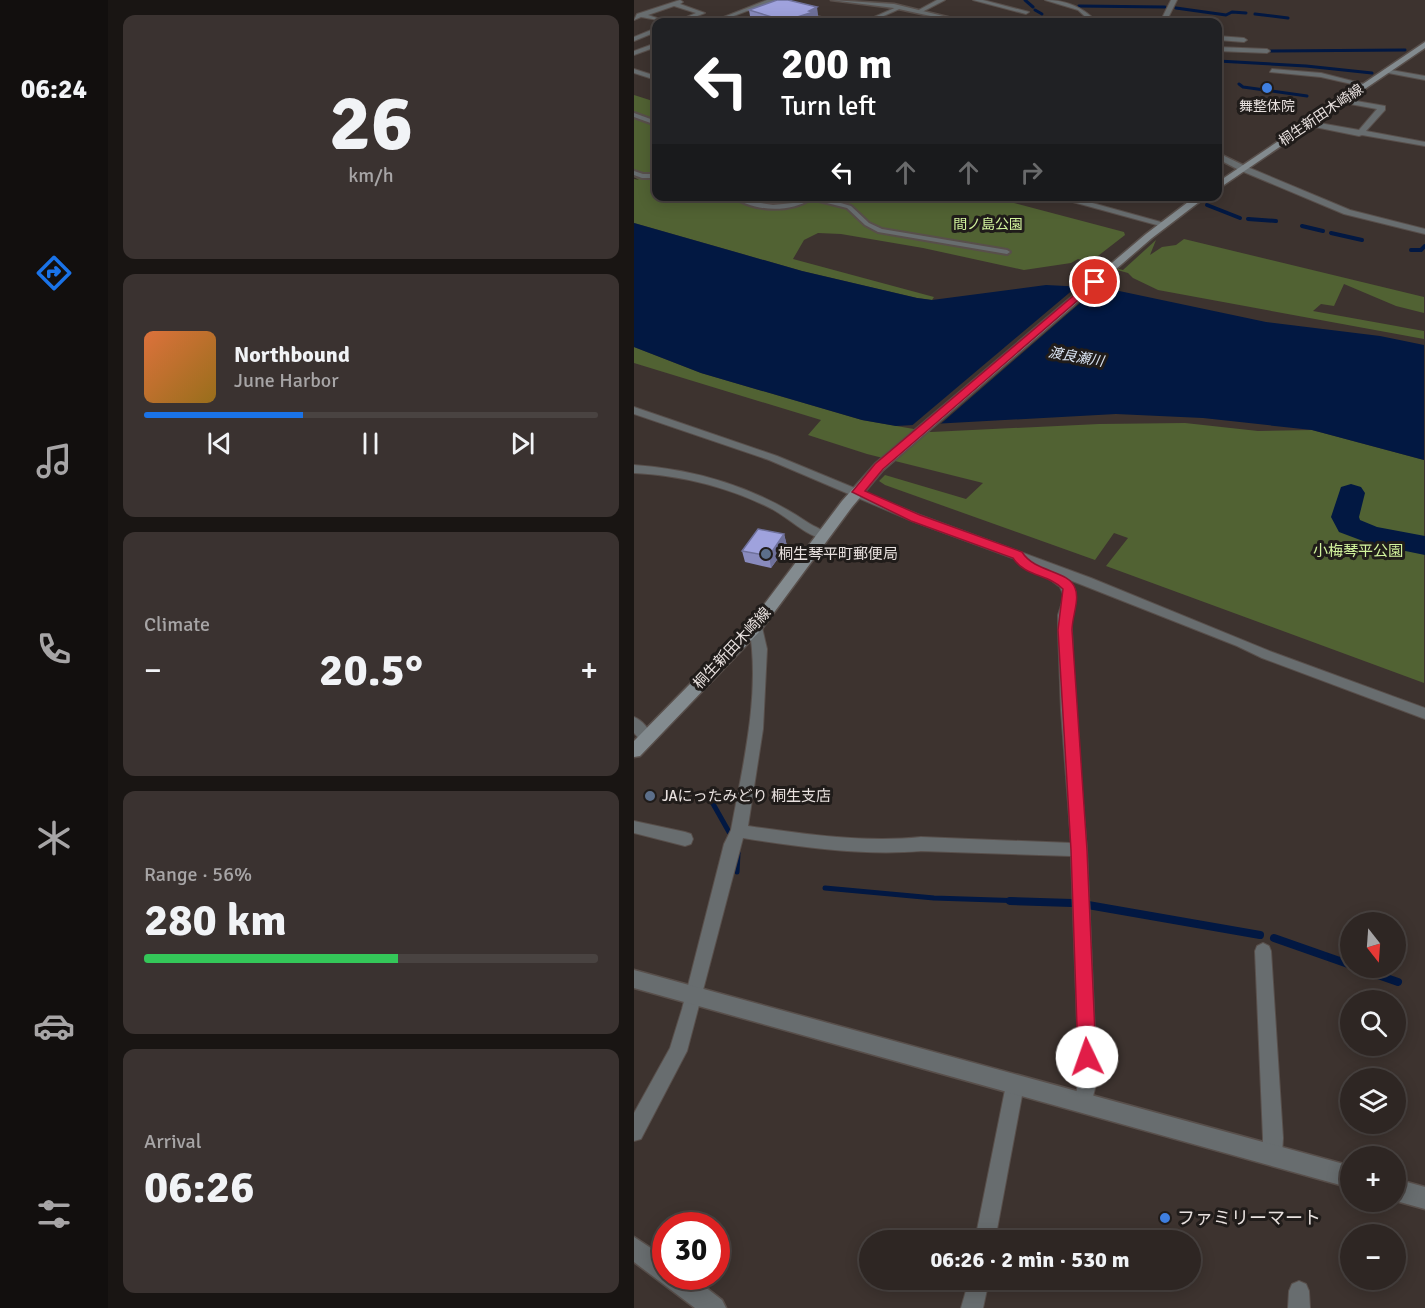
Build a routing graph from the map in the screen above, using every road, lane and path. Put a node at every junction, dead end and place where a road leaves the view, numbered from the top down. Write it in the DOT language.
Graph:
graph roads {
  1 [pos="685,0"];
  2 [pos="773,0"];
  3 [pos="834,0"];
  4 [pos="942,0"];
  5 [pos="976,0"];
  6 [pos="1048,0"];
  7 [pos="1174,0"];
  8 [pos="673,4"];
  9 [pos="758,6"];
  10 [pos="768,8"];
  11 [pos="901,8"];
  12 [pos="791,11"];
  13 [pos="920,11"];
  14 [pos="1026,12"];
  15 [pos="638,15"];
  16 [pos="634,18"];
  17 [pos="689,18"];
  18 [pos="725,18"];
  19 [pos="820,18"];
  20 [pos="876,18"];
  21 [pos="945,18"];
  22 [pos="1090,18"];
  23 [pos="1165,18"];
  24 [pos="652,32"];
  25 [pos="1222,38"];
  26 [pos="634,39"];
  27 [pos="1244,40"];
  28 [pos="1424,44"];
  29 [pos="652,46"];
  30 [pos="1222,49"];
  31 [pos="1267,51"];
  32 [pos="634,53"];
  33 [pos="634,71"];
  34 [pos="1272,71"];
  35 [pos="1385,71"];
  36 [pos="652,77"];
  37 [pos="1424,78"];
  38 [pos="1365,85"];
  39 [pos="1342,100"];
  40 [pos="634,115"];
  41 [pos="652,122"];
  42 [pos="1308,123"];
  43 [pos="1359,134"];
  44 [pos="1424,144"];
  45 [pos="1222,158"];
  46 [pos="1242,168"];
  47 [pos="634,173"];
  48 [pos="652,176"];
  49 [pos="1222,183"];
  50 [pos="742,201"];
  51 [pos="800,201"];
  52 [pos="826,201"];
  53 [pos="1074,201"];
  54 [pos="1196,201"];
  55 [pos="1164,225"];
  56 [pos="1424,232"];
  57 [pos="1006,252"];
  58 [pos="634,410"];
  59 [pos="634,469"];
  60 [pos="864,484"];
  61 [pos="824,536"];
  62 [pos="1017,555"];
  63 [pos="756,626"];
  64 [pos="1424,714"];
  65 [pos="634,723"];
  66 [pos="647,738"];
  67 [pos="634,751"];
  68 [pos="634,827"];
  69 [pos="739,831"];
  70 [pos="685,839"];
  71 [pos="1079,850"];
  72 [pos="1264,951"];
  73 [pos="634,979"];
  74 [pos="694,996"];
  75 [pos="1015,1085"];
  76 [pos="1083,1102"];
  77 [pos="634,1132"];
  78 [pos="1272,1155"];
  79 [pos="1340,1174"];
  80 [pos="1406,1193"];
  81 [pos="1424,1198"];
  82 [pos="987,1230"];
  83 [pos="634,1248"];
  84 [pos="652,1262"];
  85 [pos="690,1290"];
  86 [pos="976,1290"];
  87 [pos="714,1308"];
  88 [pos="972,1308"];
  1 -- 8 [label="street"];
  2 -- 9 [label="street"];
  3 -- 11 [label="street"];
  4 -- 13 [label="street"];
  5 -- 14 [label="street"];
  6 -- 22 [label="street"];
  7 -- 23 [label="street"];
  8 -- 15 [label="street"];
  8 -- 17 [label="street"];
  9 -- 10 [label="street"];
  9 -- 18 [label="street"];
  11 -- 13 [label="street"];
  11 -- 20 [label="street"];
  12 -- 19 [label="street"];
  13 -- 21 [label="street"];
  15 -- 16 [label="street"];
  24 -- 26 [label="street"];
  25 -- 27 [label="street"];
  28 -- 35 [label="main road, 桐生新田木崎線"];
  29 -- 32 [label="street"];
  30 -- 31 [label="street"];
  33 -- 36 [label="street"];
  34 -- 38 [label="street"];
  35 -- 37 [label="street"];
  35 -- 38 [label="main road, 桐生新田木崎線"];
  38 -- 39 [label="main road, 桐生新田木崎線"];
  39 -- 42 [label="main road, 桐生新田木崎線"];
  39 -- 43 [label="street"];
  40 -- 41 [label="street"];
  42 -- 43 [label="street"];
  42 -- 46 [label="main road, 桐生新田木崎線"];
  43 -- 44 [label="street"];
  45 -- 46 [label="street"];
  46 -- 49 [label="main road, 桐生新田木崎線"];
  46 -- 56 [label="street"];
  47 -- 48 [label="street"];
  50 -- 51 [label="street"];
  52 -- 57 [label="street"];
  53 -- 55 [label="street"];
  54 -- 55 [label="main road, 桐生新田木崎線"];
  55 -- 60 [label="main road, 桐生新田木崎線"];
  58 -- 60 [label="street"];
  59 -- 61 [label="street"];
  60 -- 61 [label="main road, 桐生新田木崎線"];
  60 -- 62 [label="street"];
  61 -- 63 [label="main road, 桐生新田木崎線"];
  62 -- 64 [label="street"];
  62 -- 71 [label="street"];
  63 -- 66 [label="main road, 桐生新田木崎線"];
  63 -- 69 [label="street"];
  65 -- 66 [label="street"];
  66 -- 67 [label="main road, 桐生新田木崎線"];
  68 -- 70 [label="street"];
  69 -- 71 [label="street"];
  69 -- 74 [label="street"];
  71 -- 76 [label="street"];
  72 -- 78 [label="street"];
  73 -- 74 [label="street"];
  74 -- 75 [label="street"];
  74 -- 77 [label="street"];
  75 -- 76 [label="street"];
  75 -- 82 [label="street"];
  76 -- 78 [label="street"];
  78 -- 79 [label="street"];
  80 -- 81 [label="street"];
  83 -- 84 [label="street"];
  85 -- 87 [label="street"];
  86 -- 88 [label="street"];
}
